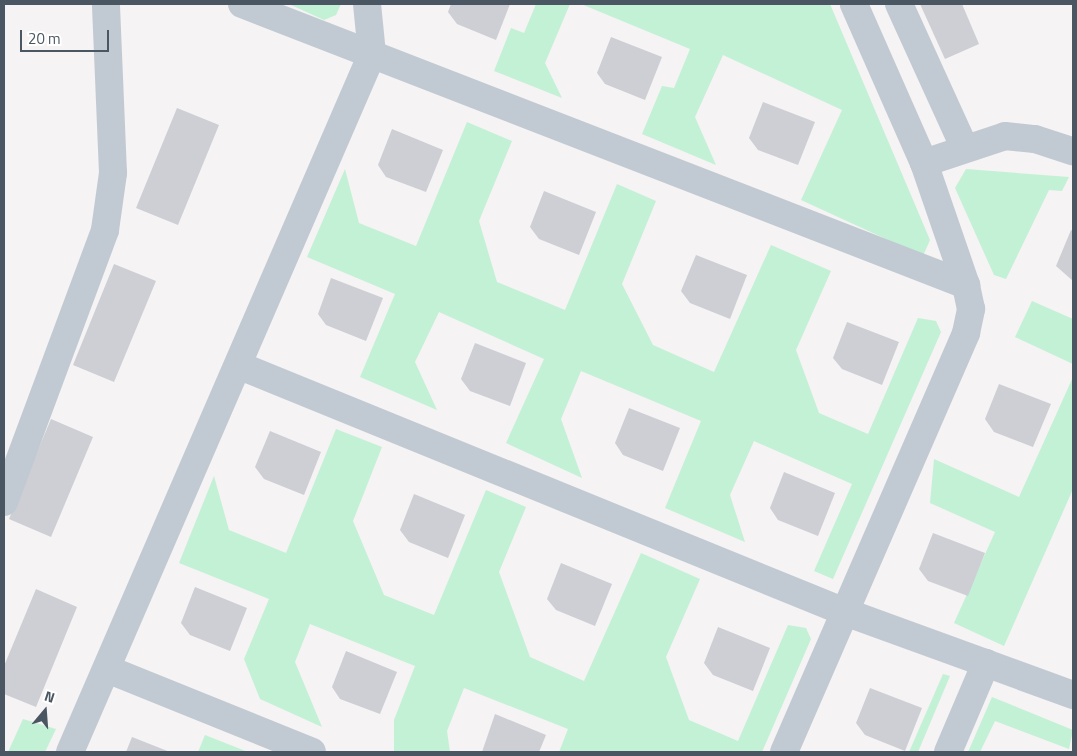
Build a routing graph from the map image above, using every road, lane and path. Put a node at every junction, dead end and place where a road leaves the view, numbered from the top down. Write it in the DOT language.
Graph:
graph roads {
  1 [pos="106,4"];
  2 [pos="242,4"];
  3 [pos="367,4"];
  4 [pos="854,4"];
  5 [pos="899,4"];
  6 [pos="372,54"];
  7 [pos="965,149"];
  8 [pos="1073,151"];
  9 [pos="924,163"];
  10 [pos="966,285"];
  11 [pos="240,366"];
  12 [pos="4,502"];
  13 [pos="845,612"];
  14 [pos="986,663"];
  15 [pos="107,669"];
  16 [pos="1073,695"];
  17 [pos="70,752"];
  18 [pos="312,752"];
  19 [pos="784,752"];
  20 [pos="948,752"];
  1 -- 12 [label="lane"];
  2 -- 6 [label="lane"];
  3 -- 6 [label="lane"];
  4 -- 9 [label="lane"];
  5 -- 7 [label="lane"];
  6 -- 10 [label="lane"];
  6 -- 11 [label="lane"];
  7 -- 8 [label="lane"];
  7 -- 9 [label="lane"];
  9 -- 10 [label="lane"];
  10 -- 13 [label="lane"];
  11 -- 13 [label="lane"];
  11 -- 15 [label="lane"];
  13 -- 14 [label="lane"];
  13 -- 19 [label="lane"];
  14 -- 16 [label="lane"];
  14 -- 20 [label="lane"];
  15 -- 17 [label="lane"];
  15 -- 18 [label="lane"];
}
